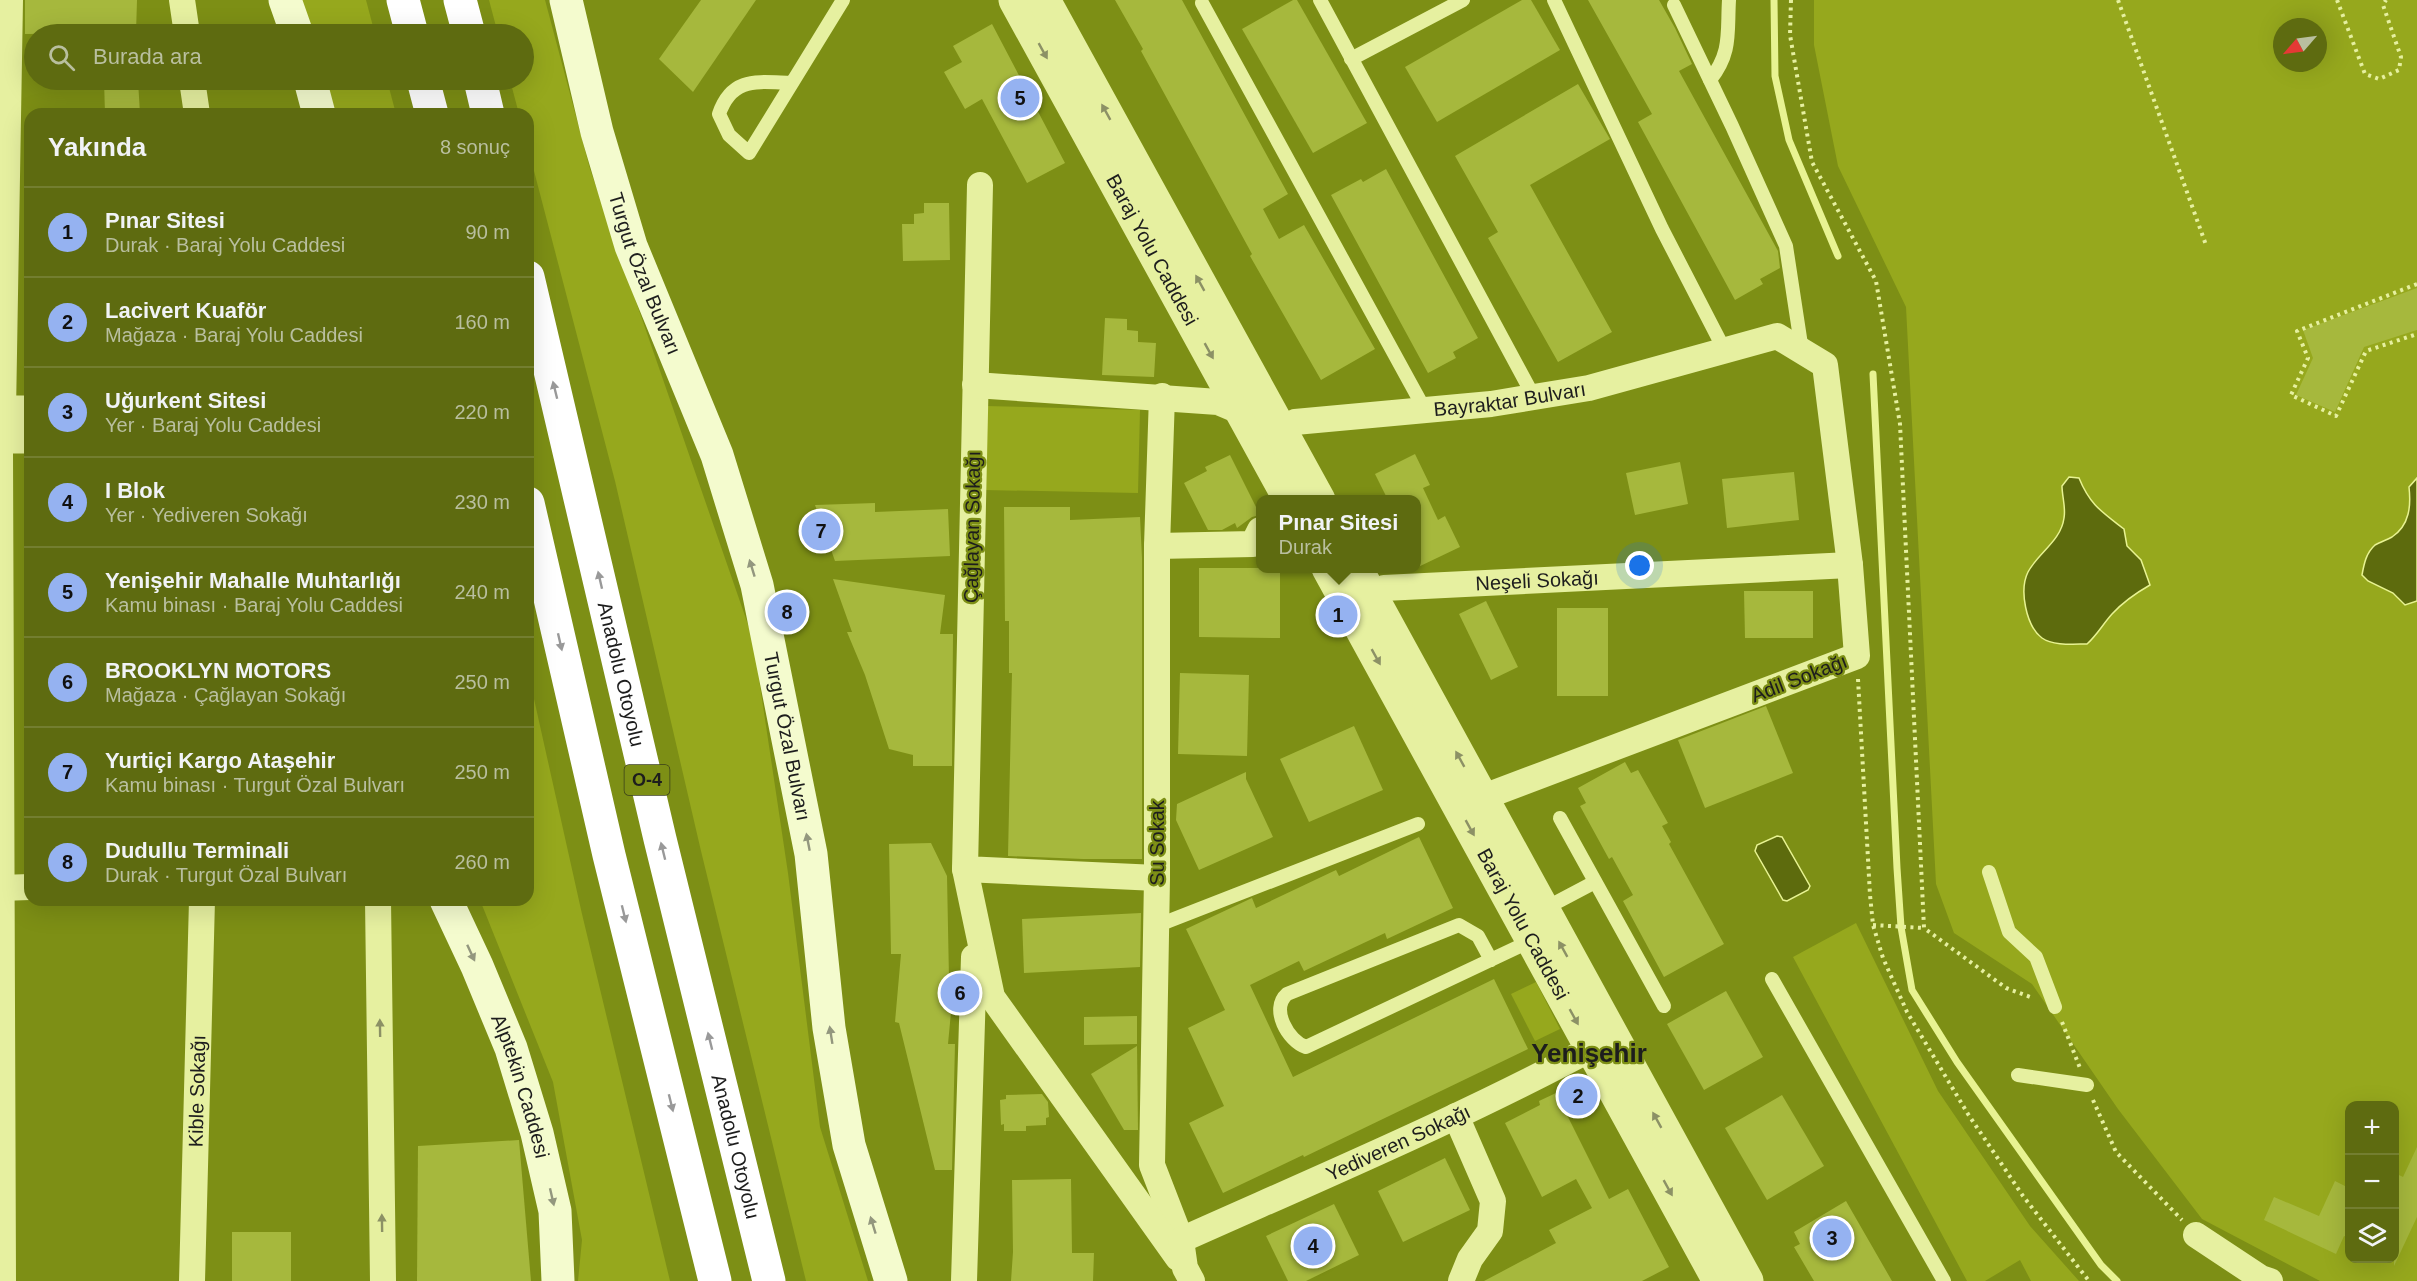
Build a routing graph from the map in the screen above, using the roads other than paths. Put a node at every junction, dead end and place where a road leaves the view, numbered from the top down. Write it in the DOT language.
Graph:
graph roads {
  1 [pos="10,0"];
  2 [pos="182,0"];
  3 [pos="285,0"];
  4 [pos="403,0"];
  5 [pos="460,0"];
  6 [pos="566,0"];
  7 [pos="843,0"];
  8 [pos="1015,0"];
  9 [pos="1044,0"];
  10 [pos="1320,0"];
  11 [pos="1463,0"];
  12 [pos="1554,0"];
  13 [pos="1728,0"];
  14 [pos="1202,3"];
  15 [pos="1674,5"];
  16 [pos="186,24"];
  17 [pos="293,24"];
  18 [pos="409,24"];
  19 [pos="466,24"];
  20 [pos="1351,59"];
  21 [pos="1710,80"];
  22 [pos="791,83"];
  23 [pos="193,90"];
  24 [pos="313,90"];
  25 [pos="426,90"];
  26 [pos="482,90"];
  27 [pos="196,108"];
  28 [pos="317,108"];
  29 [pos="430,108"];
  30 [pos="487,108"];
  31 [pos="980,185"];
  32 [pos="534,303"];
  33 [pos="1777,336"];
  34 [pos="1725,351"];
  35 [pos="1802,351"];
  36 [pos="975,385"];
  37 [pos="1162,396"];
  38 [pos="1534,397"];
  39 [pos="1242,410"];
  40 [pos="1425,410"];
  41 [pos="8,418"];
  42 [pos="1280,428"];
  43 [pos="24,432"];
  44 [pos="0,452"];
  45 [pos="1274,485"];
  46 [pos="1316,495"];
  47 [pos="534,529"];
  48 [pos="1256,537"];
  49 [pos="1157,546"];
  50 [pos="1850,566"];
  51 [pos="1331,573"];
  52 [pos="1363,582"];
  53 [pos="1481,798"];
  54 [pos="1560,818"];
  55 [pos="1418,824"];
  56 [pos="965,869"];
  57 [pos="1989,872"];
  58 [pos="1157,878"];
  59 [pos="1595,882"];
  60 [pos="24,887"];
  61 [pos="0,888"];
  62 [pos="202,906"];
  63 [pos="378,906"];
  64 [pos="449,906"];
  65 [pos="975,917"];
  66 [pos="1537,925"];
  67 [pos="1156,926"];
  68 [pos="1491,960"];
  69 [pos="1772,979"];
  70 [pos="1664,1006"];
  71 [pos="2055,1007"];
  72 [pos="1601,1043"];
  73 [pos="2018,1076"];
  74 [pos="2087,1085"];
  75 [pos="1456,1116"];
  76 [pos="2196,1235"];
  77 [pos="1181,1240"];
  78 [pos="1188,1275"];
  79 [pos="3,1281"];
  80 [pos="192,1281"];
  81 [pos="383,1281"];
  82 [pos="558,1281"];
  83 [pos="715,1281"];
  84 [pos="769,1281"];
  85 [pos="891,1281"];
  86 [pos="964,1281"];
  87 [pos="1461,1281"];
  88 [pos="1719,1281"];
  89 [pos="1747,1281"];
  90 [pos="1944,1281"];
  91 [pos="2270,1281"];
  1 -- 41 [label="street"];
  2 -- 16 [label="street"];
  3 -- 17 [label="main road"];
  4 -- 18 [label="highway"];
  5 -- 19 [label="highway"];
  85 -- 6 [label="main road, Turgut Özal Bulvarı, one-way"];
  7 -- 22 [label="lane"];
  8 -- 39 [label="street, Baraj Yolu Caddesi, one-way"];
  42 -- 9 [label="street, Baraj Yolu Caddesi, one-way"];
  10 -- 20 [label="lane"];
  11 -- 20 [label="lane"];
  12 -- 34 [label="lane"];
  13 -- 21 [label="lane"];
  14 -- 40 [label="lane"];
  15 -- 21 [label="lane"];
  20 -- 38 [label="lane"];
  21 -- 35 [label="lane"];
  22 -- 22 [label="lane"];
  23 -- 27 [label="street"];
  24 -- 28 [label="main road"];
  25 -- 29 [label="highway"];
  26 -- 30 [label="highway"];
  31 -- 36 [label="street, Çağlayan Sokağı"];
  84 -- 32 [label="highway, Anadolu Otoyolu / O-4, one-way"];
  33 -- 34 [label="street, Bayraktar Bulvarı"];
  33 -- 35 [label="street, Adil Sokağı"];
  34 -- 38 [label="street, Bayraktar Bulvarı"];
  35 -- 50 [label="street, Adil Sokağı"];
  36 -- 37 [label="street"];
  36 -- 56 [label="street, Çağlayan Sokağı"];
  37 -- 39 [label="street"];
  37 -- 49 [label="street, Su Sokak"];
  38 -- 40 [label="street, Bayraktar Bulvarı"];
  39 -- 42 [label="street"];
  39 -- 45 [label="street, Baraj Yolu Caddesi"];
  40 -- 42 [label="street, Bayraktar Bulvarı"];
  41 -- 43 [label="street"];
  42 -- 45 [label="street"];
  42 -- 46 [label="street, Baraj Yolu Caddesi"];
  44 -- 61 [label="street"];
  47 -- 83 [label="highway, O-4, one-way"];
  48 -- 49 [label="street"];
  49 -- 58 [label="street, Su Sokak"];
  50 -- 52 [label="street, Neşeli Sokağı"];
  50 -- 53 [label="street, Adil Sokağı"];
  51 -- 66 [label="street, Baraj Yolu Caddesi, one-way"];
  53 -- 52 [label="street, Baraj Yolu Caddesi, one-way"];
  53 -- 66 [label="street, Baraj Yolu Caddesi"];
  54 -- 59 [label="lane"];
  55 -- 67 [label="lane"];
  56 -- 58 [label="street"];
  56 -- 65 [label="street, Çağlayan Sokağı"];
  57 -- 71 [label="lane"];
  58 -- 67 [label="street, Su Sokak"];
  59 -- 66 [label="lane"];
  59 -- 70 [label="lane"];
  60 -- 61 [label="street"];
  61 -- 79 [label="street"];
  62 -- 80 [label="street, Kible Sokağı"];
  81 -- 63 [label="street, one-way"];
  64 -- 82 [label="main road, Alptekin Caddesi, one-way"];
  65 -- 78 [label="street, Çağlayan Sokağı"];
  65 -- 86 [label="street"];
  66 -- 68 [label="lane"];
  66 -- 72 [label="street, Baraj Yolu Caddesi"];
  67 -- 77 [label="street, Su Sokak"];
  68 -- 68 [label="lane"];
  69 -- 90 [label="lane"];
  72 -- 75 [label="street, Yediveren Sokağı"];
  72 -- 88 [label="street, Baraj Yolu Caddesi, one-way"];
  89 -- 72 [label="street, Baraj Yolu Caddesi, one-way"];
  73 -- 74 [label="lane"];
  75 -- 77 [label="street, Yediveren Sokağı"];
  75 -- 87 [label="street"];
  76 -- 91 [label="street"];
  77 -- 78 [label="street, Su Sokak"];
}
